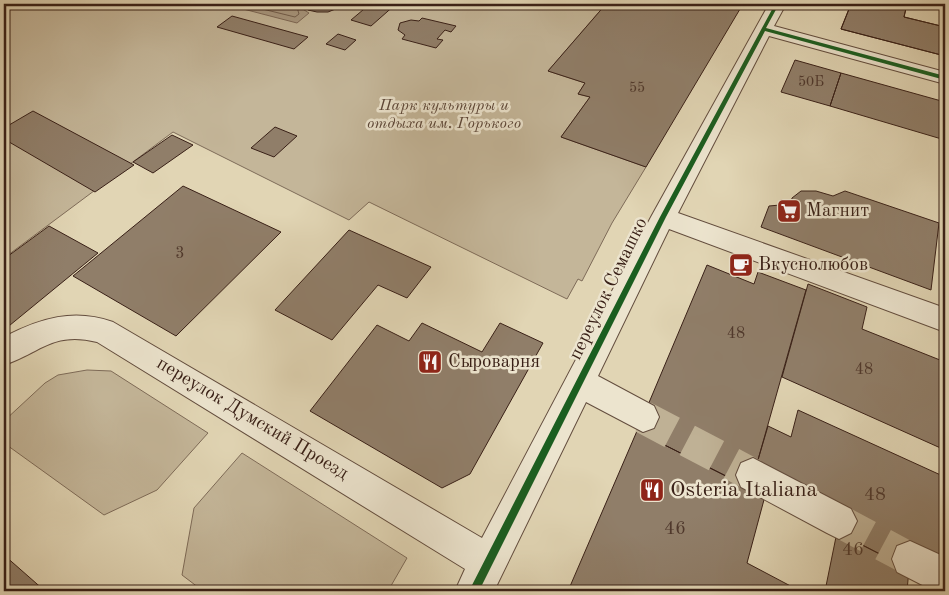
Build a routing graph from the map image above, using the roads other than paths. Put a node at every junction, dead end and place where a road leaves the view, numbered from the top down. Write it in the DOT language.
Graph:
graph roads {
  1 [pos="777,4"];
  2 [pos="763,29"];
  3 [pos="945,78"];
  4 [pos="663,217"];
  5 [pos="945,320"];
  6 [pos="4,352"];
  7 [pos="581,383"];
  8 [pos="643,417"];
  9 [pos="754,475"];
  10 [pos="839,521"];
  11 [pos="910,558"];
  12 [pos="482,577"];
  13 [pos="945,578"];
  1 -- 2 [label="street, переулок Семашко"];
  2 -- 3 [label="street"];
  2 -- 4 [label="street, переулок Семашко"];
  4 -- 5 [label="street"];
  4 -- 7 [label="street, переулок Семашко"];
  6 -- 12 [label="street, переулок Думский Проезд"];
  7 -- 8 [label="street"];
  7 -- 12 [label="street, переулок Семашко"];
  9 -- 10 [label="street"];
  11 -- 13 [label="street"];
}
